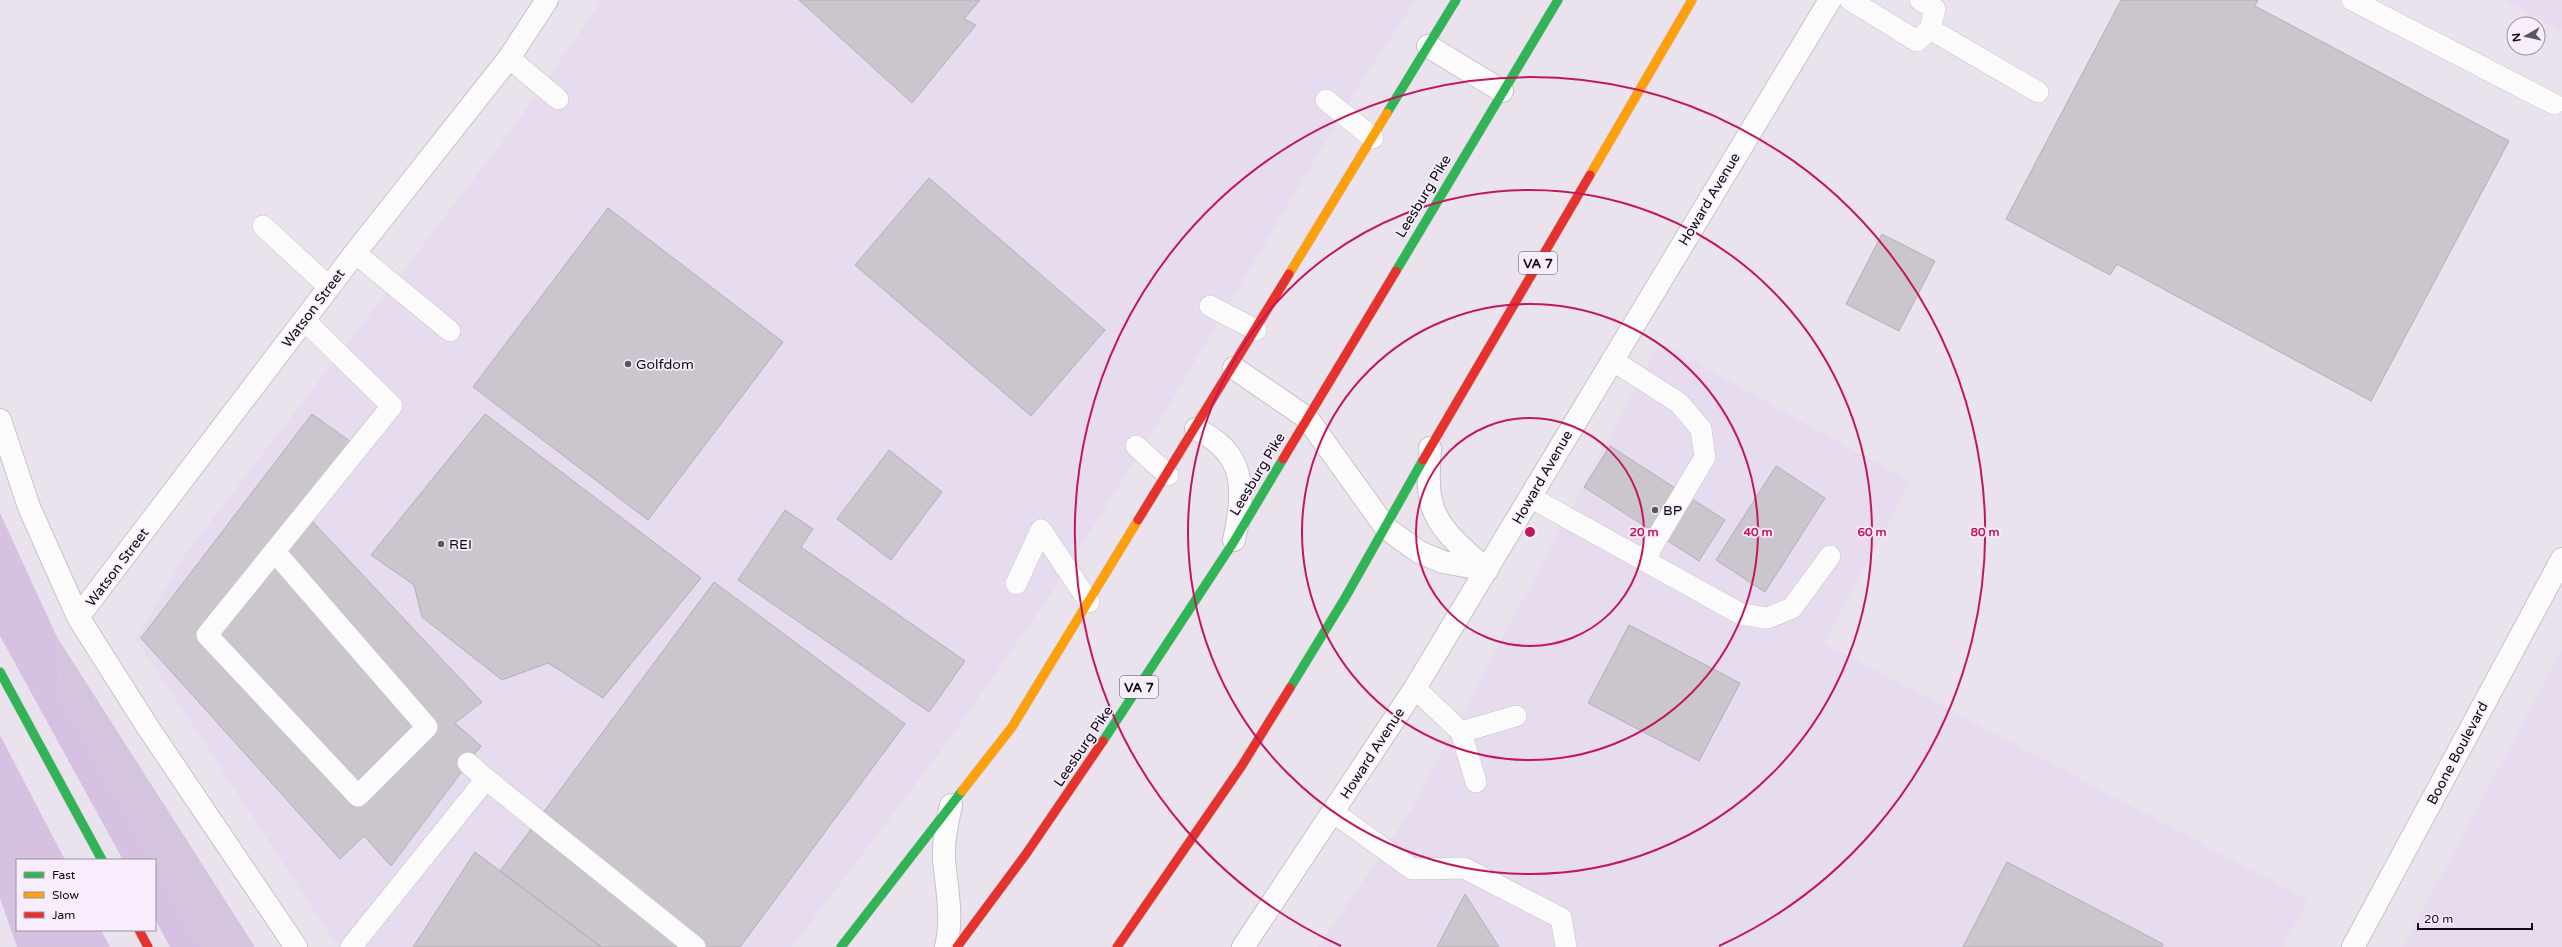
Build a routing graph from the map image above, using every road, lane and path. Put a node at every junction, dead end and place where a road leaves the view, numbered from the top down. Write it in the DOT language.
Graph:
graph roads {
  1 [pos="547,0"];
  2 [pos="1456,0"];
  3 [pos="1558,0"];
  4 [pos="1692,0"];
  5 [pos="1830,0"];
  6 [pos="1850,0"];
  7 [pos="2352,0"];
  8 [pos="1925,20"];
  9 [pos="1428,46"];
  10 [pos="509,58"];
  11 [pos="1502,92"];
  12 [pos="2038,92"];
  13 [pos="558,99"];
  14 [pos="1326,100"];
  15 [pos="2554,104"];
  16 [pos="1373,138"];
  17 [pos="263,226"];
  18 [pos="355,253"];
  19 [pos="329,287"];
  20 [pos="1210,306"];
  21 [pos="304,320"];
  22 [pos="1256,330"];
  23 [pos="450,331"];
  24 [pos="1612,360"];
  25 [pos="1234,368"];
  26 [pos="1306,418"];
  27 [pos="0,420"];
  28 [pos="1196,429"];
  29 [pos="1136,446"];
  30 [pos="1430,448"];
  31 [pos="1168,476"];
  32 [pos="1530,497"];
  33 [pos="1386,528"];
  34 [pos="1233,543"];
  35 [pos="275,552"];
  36 [pos="1830,556"];
  37 [pos="2562,558"];
  38 [pos="1644,560"];
  39 [pos="1487,570"];
  40 [pos="1016,584"];
  41 [pos="1089,602"];
  42 [pos="78,617"];
  43 [pos="0,672"];
  44 [pos="1415,688"];
  45 [pos="1516,716"];
  46 [pos="1461,732"];
  47 [pos="468,763"];
  48 [pos="486,779"];
  49 [pos="1476,782"];
  50 [pos="951,805"];
  51 [pos="1333,812"];
  52 [pos="101,859"];
  53 [pos="140,931"];
  54 [pos="148,947"];
  55 [pos="296,947"];
  56 [pos="351,947"];
  57 [pos="695,947"];
  58 [pos="841,947"];
  59 [pos="946,947"];
  60 [pos="957,947"];
  61 [pos="1117,947"];
  62 [pos="1243,947"];
  63 [pos="1566,947"];
  64 [pos="2353,947"];
  1 -- 10 [label="street, Watson Street"];
  2 -- 9 [label="main road"];
  3 -- 11 [label="main road, Leesburg Pike / VA 7"];
  4 -- 30 [label="main road, VA 7"];
  5 -- 24 [label="street, Howard Avenue"];
  6 -- 8 [label="lane"];
  7 -- 15 [label="lane"];
  8 -- 12 [label="lane"];
  9 -- 11 [label="street"];
  9 -- 16 [label="main road"];
  10 -- 13 [label="lane"];
  10 -- 18 [label="street, Watson Street"];
  11 -- 26 [label="main road, Leesburg Pike / VA 7"];
  14 -- 16 [label="lane"];
  16 -- 22 [label="main road"];
  17 -- 19 [label="lane"];
  18 -- 19 [label="street, Watson Street"];
  18 -- 23 [label="lane"];
  19 -- 21 [label="street, Watson Street"];
  20 -- 22 [label="lane"];
  21 -- 35 [label="lane"];
  21 -- 42 [label="street, Watson Street"];
  22 -- 25 [label="main road"];
  24 -- 32 [label="street, Howard Avenue"];
  24 -- 38 [label="lane"];
  25 -- 26 [label="street"];
  25 -- 28 [label="main road"];
  26 -- 33 [label="street"];
  26 -- 34 [label="main road, Leesburg Pike / VA 7"];
  27 -- 42 [label="street"];
  28 -- 31 [label="main road"];
  28 -- 34 [label="street"];
  29 -- 31 [label="lane"];
  30 -- 33 [label="main road, VA 7"];
  30 -- 39 [label="street"];
  31 -- 41 [label="main road"];
  32 -- 38 [label="lane"];
  32 -- 39 [label="street, Howard Avenue"];
  33 -- 39 [label="street"];
  33 -- 61 [label="main road, VA 7"];
  34 -- 60 [label="main road, Leesburg Pike / VA 7"];
  35 -- 35 [label="lane"];
  36 -- 38 [label="lane"];
  37 -- 64 [label="street, Boone Boulevard"];
  39 -- 44 [label="street, Howard Avenue"];
  40 -- 41 [label="lane"];
  41 -- 50 [label="main road"];
  42 -- 55 [label="street"];
  43 -- 52 [label="main road"];
  44 -- 46 [label="lane"];
  44 -- 51 [label="street, Howard Avenue"];
  45 -- 46 [label="lane"];
  46 -- 49 [label="lane"];
  47 -- 48 [label="lane"];
  48 -- 56 [label="lane"];
  48 -- 57 [label="lane"];
  50 -- 58 [label="main road"];
  50 -- 59 [label="street"];
  51 -- 62 [label="street, Howard Avenue"];
  51 -- 63 [label="lane"];
  53 -- 54 [label="main road"];
}
